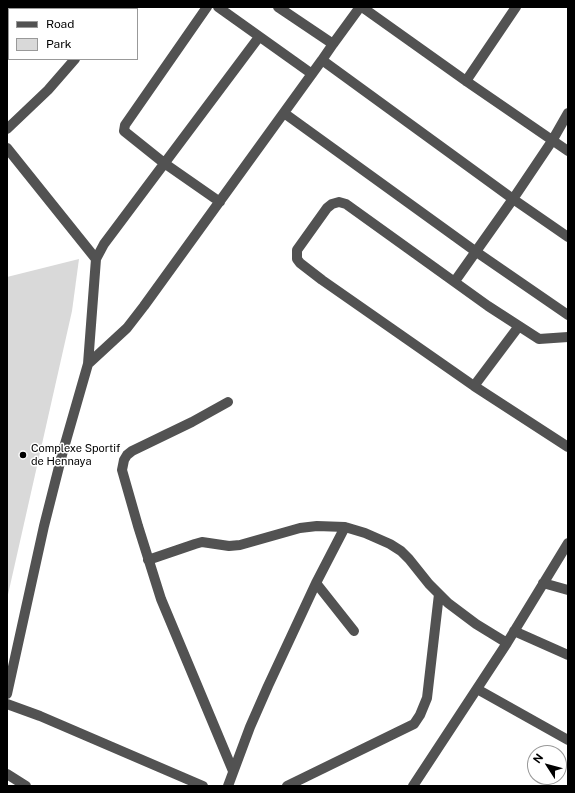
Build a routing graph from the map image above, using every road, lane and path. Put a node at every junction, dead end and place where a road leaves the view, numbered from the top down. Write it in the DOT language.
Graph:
graph roads {
  1 [pos="207,7"];
  2 [pos="218,7"];
  3 [pos="278,7"];
  4 [pos="361,7"];
  5 [pos="381,7"];
  6 [pos="516,7"];
  7 [pos="372,14"];
  8 [pos="259,37"];
  9 [pos="333,44"];
  10 [pos="74,60"];
  11 [pos="322,60"];
  12 [pos="312,74"];
  13 [pos="466,81"];
  14 [pos="284,113"];
  15 [pos="568,113"];
  16 [pos="7,129"];
  17 [pos="552,140"];
  18 [pos="7,148"];
  19 [pos="568,151"];
  20 [pos="164,163"];
  21 [pos="513,199"];
  22 [pos="220,202"];
  23 [pos="568,237"];
  24 [pos="475,251"];
  25 [pos="96,259"];
  26 [pos="454,281"];
  27 [pos="568,315"];
  28 [pos="519,326"];
  29 [pos="568,336"];
  30 [pos="88,364"];
  31 [pos="474,386"];
  32 [pos="228,402"];
  33 [pos="568,447"];
  34 [pos="345,527"];
  35 [pos="568,543"];
  36 [pos="148,560"];
  37 [pos="316,582"];
  38 [pos="543,582"];
  39 [pos="568,590"];
  40 [pos="439,594"];
  41 [pos="354,631"];
  42 [pos="514,631"];
  43 [pos="507,643"];
  44 [pos="568,654"];
  45 [pos="476,689"];
  46 [pos="7,694"];
  47 [pos="7,704"];
  48 [pos="568,740"];
  49 [pos="233,771"];
  50 [pos="7,774"];
  51 [pos="26,786"];
  52 [pos="203,786"];
  53 [pos="228,786"];
  54 [pos="287,786"];
  55 [pos="413,786"];
  1 -- 20 [label="street"];
  2 -- 8 [label="street"];
  3 -- 9 [label="street"];
  4 -- 7 [label="street"];
  4 -- 9 [label="street"];
  5 -- 7 [label="street"];
  6 -- 13 [label="street"];
  7 -- 13 [label="street"];
  8 -- 12 [label="street"];
  8 -- 20 [label="street"];
  9 -- 11 [label="street"];
  10 -- 16 [label="street"];
  11 -- 12 [label="street"];
  11 -- 21 [label="street"];
  12 -- 14 [label="street"];
  13 -- 17 [label="street"];
  14 -- 22 [label="street"];
  14 -- 24 [label="street"];
  15 -- 17 [label="street"];
  17 -- 19 [label="street"];
  17 -- 21 [label="street"];
  18 -- 25 [label="street"];
  20 -- 22 [label="street"];
  20 -- 25 [label="street"];
  21 -- 23 [label="street"];
  21 -- 24 [label="street"];
  22 -- 30 [label="street"];
  24 -- 26 [label="street"];
  24 -- 27 [label="street"];
  25 -- 30 [label="street"];
  26 -- 28 [label="street"];
  26 -- 31 [label="street"];
  28 -- 29 [label="street"];
  28 -- 31 [label="street"];
  30 -- 46 [label="street"];
  31 -- 33 [label="street"];
  32 -- 36 [label="street"];
  34 -- 36 [label="street"];
  34 -- 37 [label="street"];
  34 -- 40 [label="street"];
  35 -- 38 [label="street"];
  36 -- 49 [label="street"];
  37 -- 41 [label="street"];
  37 -- 49 [label="street"];
  38 -- 39 [label="street"];
  38 -- 42 [label="street"];
  40 -- 43 [label="street"];
  40 -- 54 [label="street"];
  42 -- 43 [label="street"];
  42 -- 44 [label="street"];
  43 -- 45 [label="street"];
  45 -- 48 [label="street"];
  45 -- 55 [label="street"];
  47 -- 52 [label="street"];
  49 -- 53 [label="street"];
  50 -- 51 [label="street"];
}
